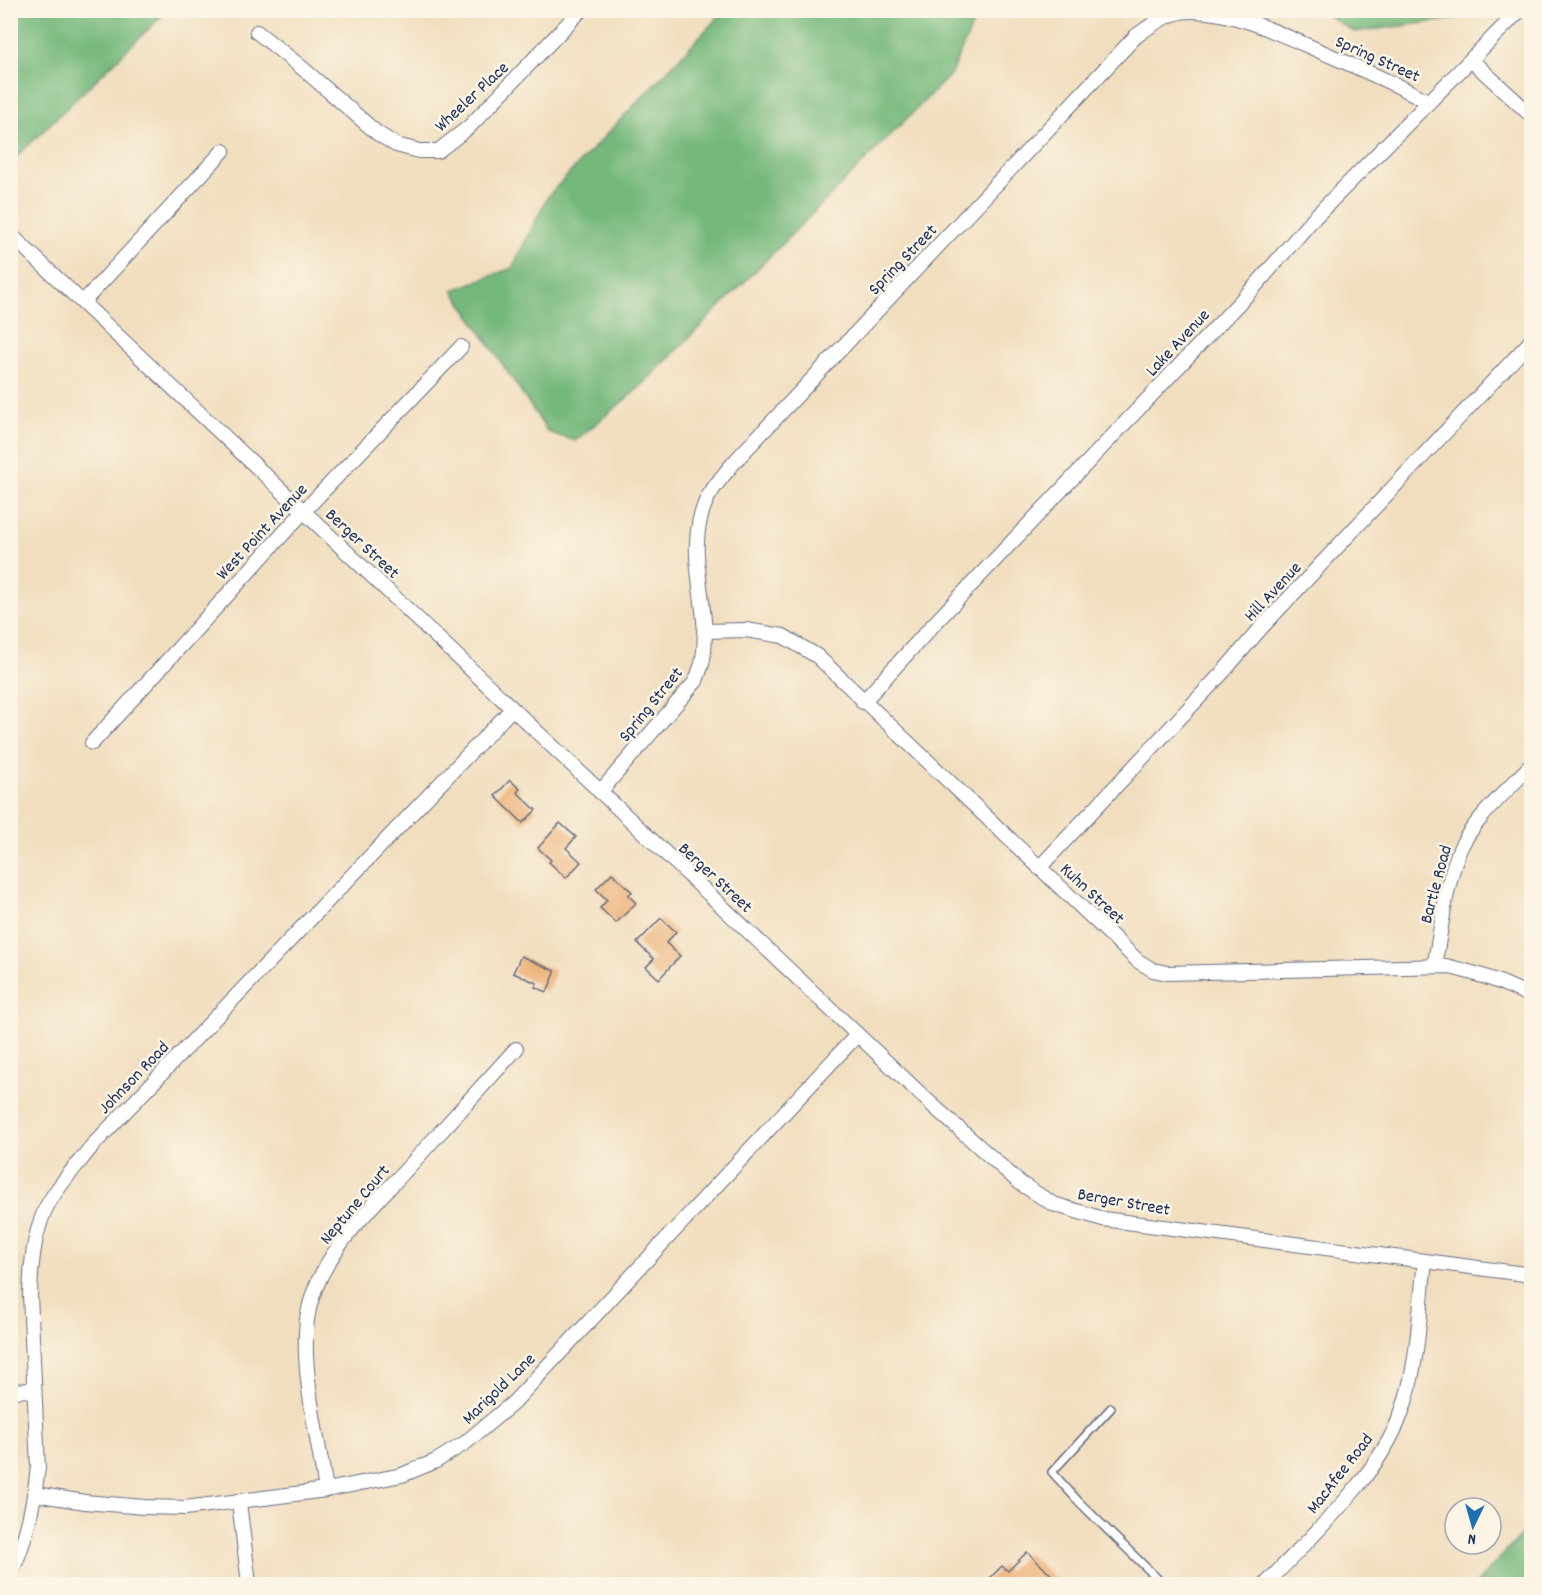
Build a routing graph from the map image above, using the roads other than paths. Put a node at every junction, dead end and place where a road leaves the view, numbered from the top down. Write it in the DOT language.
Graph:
graph roads {
  1 [pos="580,10"];
  2 [pos="1520,10"];
  3 [pos="257,32"];
  4 [pos="1471,60"];
  5 [pos="1429,102"];
  6 [pos="1532,116"];
  7 [pos="223,151"];
  8 [pos="10,234"];
  9 [pos="83,302"];
  10 [pos="1532,340"];
  11 [pos="461,347"];
  12 [pos="303,512"];
  13 [pos="704,631"];
  14 [pos="863,702"];
  15 [pos="512,709"];
  16 [pos="92,743"];
  17 [pos="1532,764"];
  18 [pos="600,792"];
  19 [pos="1040,868"];
  20 [pos="1434,966"];
  21 [pos="1532,997"];
  22 [pos="857,1035"];
  23 [pos="516,1049"];
  24 [pos="1425,1261"];
  25 [pos="1532,1275"];
  26 [pos="33,1390"];
  27 [pos="10,1391"];
  28 [pos="1111,1408"];
  29 [pos="326,1490"];
  30 [pos="34,1494"];
  31 [pos="239,1502"];
  32 [pos="10,1575"];
  33 [pos="249,1584"];
  34 [pos="1163,1584"];
  35 [pos="1266,1584"];
  1 -- 3 [label="street, Wheeler Place"];
  2 -- 4 [label="street, Lake Avenue"];
  4 -- 5 [label="street, Lake Avenue"];
  4 -- 6 [label="street"];
  5 -- 13 [label="street, Spring Street"];
  5 -- 14 [label="street, Lake Avenue"];
  7 -- 9 [label="street"];
  8 -- 9 [label="street, Berger Street"];
  9 -- 12 [label="street, Berger Street"];
  10 -- 19 [label="street, Hill Avenue"];
  11 -- 12 [label="street, West Point Avenue"];
  12 -- 15 [label="street, Berger Street"];
  12 -- 16 [label="street, West Point Avenue"];
  13 -- 14 [label="street, Kuhn Street"];
  13 -- 18 [label="street, Spring Street"];
  14 -- 19 [label="street, Kuhn Street"];
  15 -- 18 [label="street, Berger Street"];
  15 -- 26 [label="street, Johnson Road"];
  17 -- 20 [label="street, Bartle Road"];
  18 -- 22 [label="street, Berger Street"];
  19 -- 20 [label="street, Kuhn Street"];
  20 -- 21 [label="street, Kuhn Street"];
  22 -- 24 [label="street, Berger Street"];
  22 -- 29 [label="street, Marigold Lane"];
  23 -- 29 [label="street, Neptune Court"];
  24 -- 25 [label="street, Berger Street"];
  24 -- 35 [label="street, MacAfee Road"];
  26 -- 27 [label="street"];
  26 -- 30 [label="street, Johnson Road"];
  28 -- 34 [label="lane"];
  29 -- 31 [label="street, Marigold Lane"];
  30 -- 31 [label="street, Marigold Lane"];
  30 -- 32 [label="street, Johnson Road"];
  31 -- 33 [label="street"];
}
